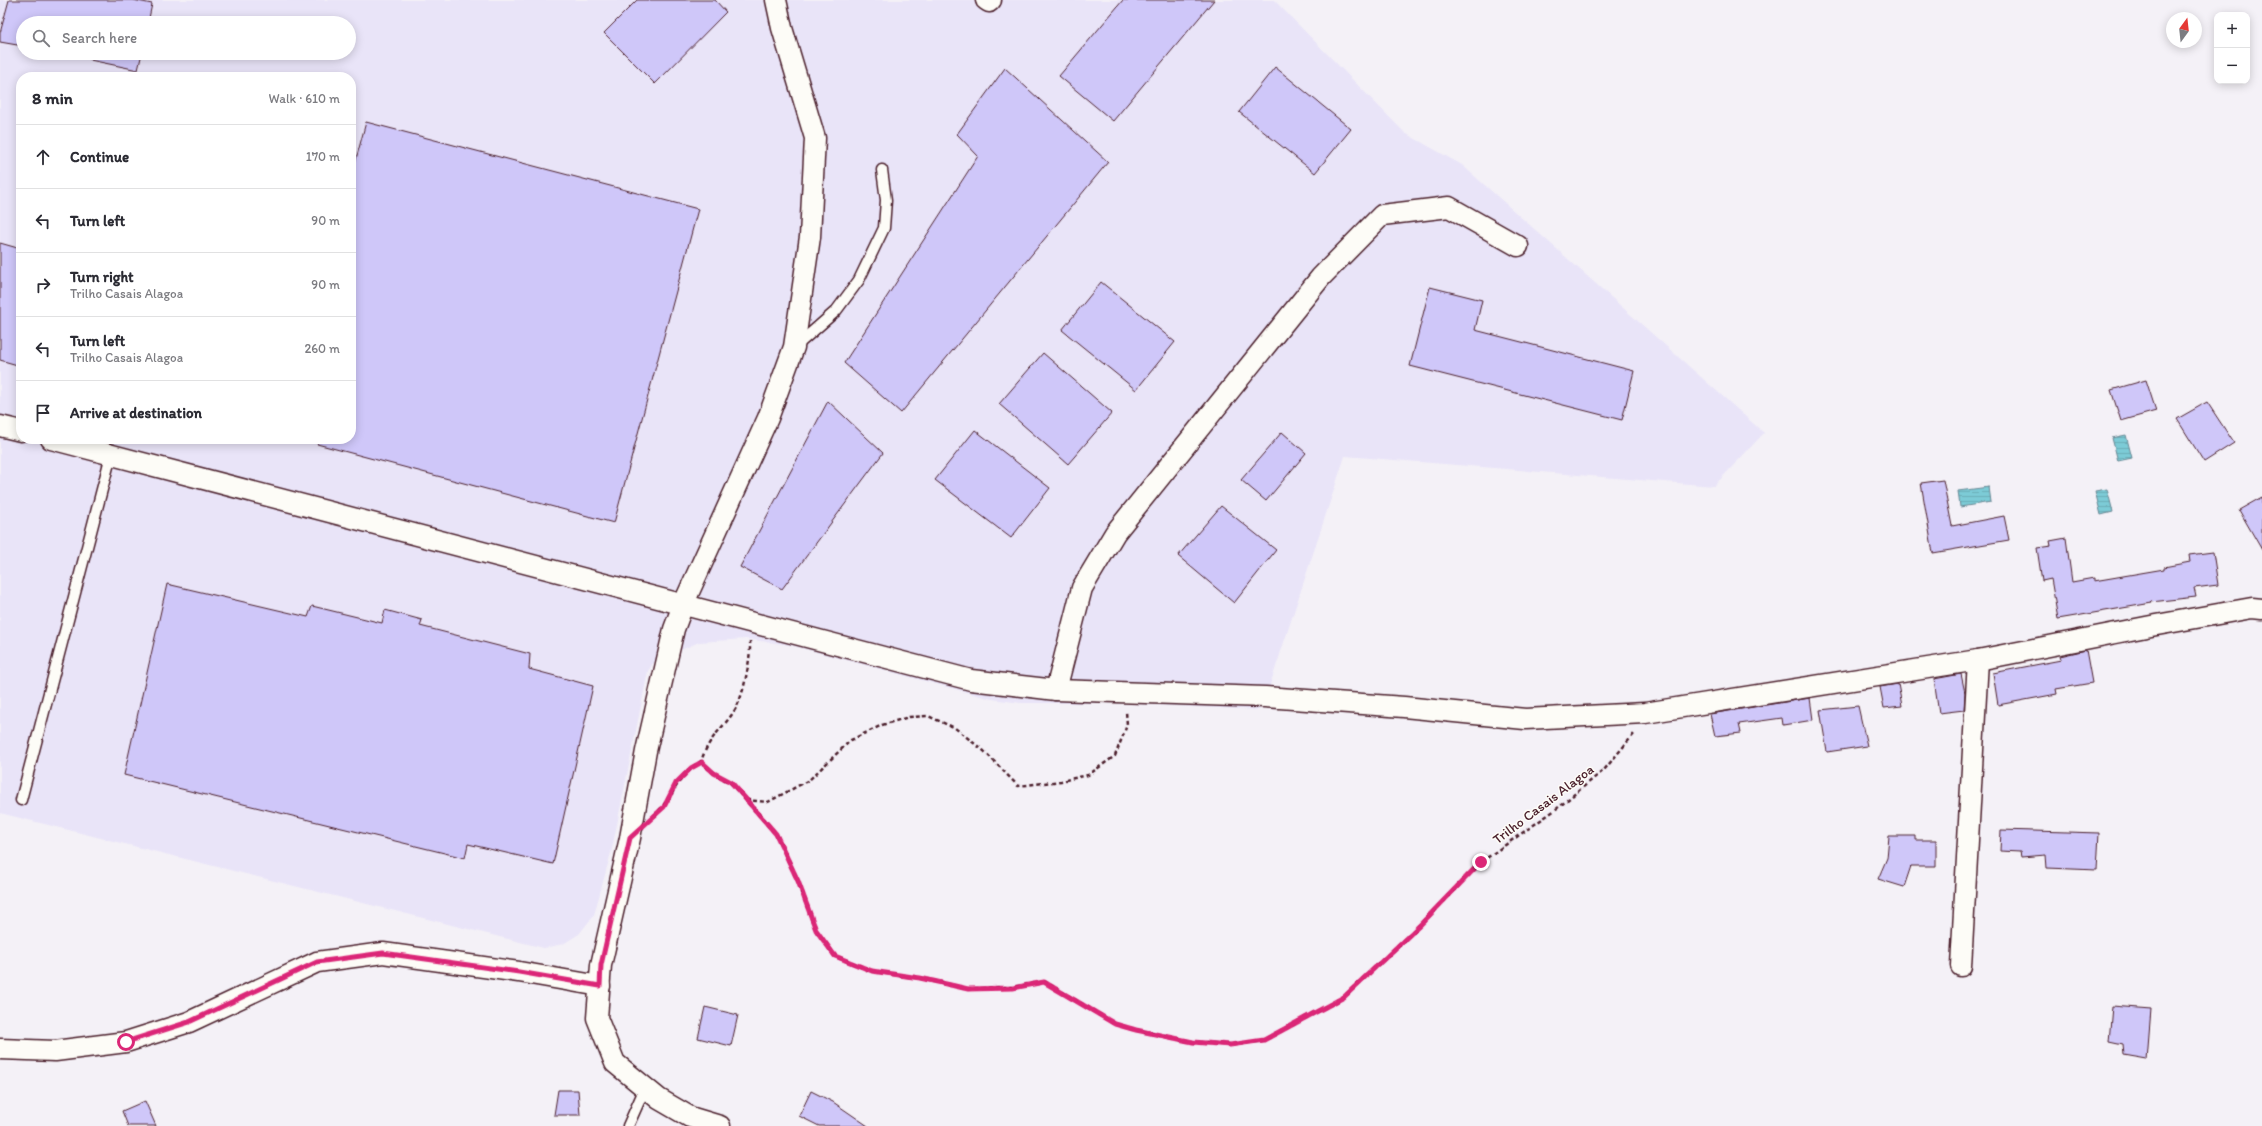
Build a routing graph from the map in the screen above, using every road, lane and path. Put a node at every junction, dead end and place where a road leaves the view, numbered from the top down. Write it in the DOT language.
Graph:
graph roads {
  1 [pos="776,0"];
  2 [pos="986,0"];
  3 [pos="991,0"];
  4 [pos="882,170"];
  5 [pos="1518,246"];
  6 [pos="794,347"];
  7 [pos="0,426"];
  8 [pos="16,430"];
  9 [pos="70,444"];
  10 [pos="111,455"];
  11 [pos="683,605"];
  12 [pos="2262,609"];
  13 [pos="731,617"];
  14 [pos="1978,660"];
  15 [pos="1056,690"];
  16 [pos="1125,693"];
  17 [pos="1652,712"];
  18 [pos="702,762"];
  19 [pos="22,800"];
  20 [pos="746,800"];
  21 [pos="652,818"];
  22 [pos="1961,966"];
  23 [pos="600,986"];
  24 [pos="0,1049"];
  25 [pos="645,1088"];
  26 [pos="628,1126"];
  27 [pos="720,1126"];
  1 -- 6 [label="street"];
  2 -- 3 [label="street"];
  4 -- 6 [label="lane"];
  5 -- 15 [label="street"];
  6 -- 11 [label="street"];
  7 -- 8 [label="street"];
  9 -- 10 [label="street"];
  10 -- 11 [label="street"];
  10 -- 19 [label="lane"];
  11 -- 13 [label="street"];
  11 -- 23 [label="street"];
  12 -- 14 [label="street"];
  13 -- 15 [label="street"];
  13 -- 18 [label="path"];
  14 -- 17 [label="street"];
  14 -- 22 [label="street"];
  15 -- 16 [label="street"];
  16 -- 17 [label="street"];
  16 -- 20 [label="path"];
  17 -- 20 [label="path, Trilho Casais Alagoa"];
  18 -- 20 [label="path, Trilho Casais Alagoa"];
  18 -- 21 [label="path"];
  23 -- 24 [label="street"];
  23 -- 25 [label="street"];
  25 -- 26 [label="lane"];
  25 -- 27 [label="street"];
}
